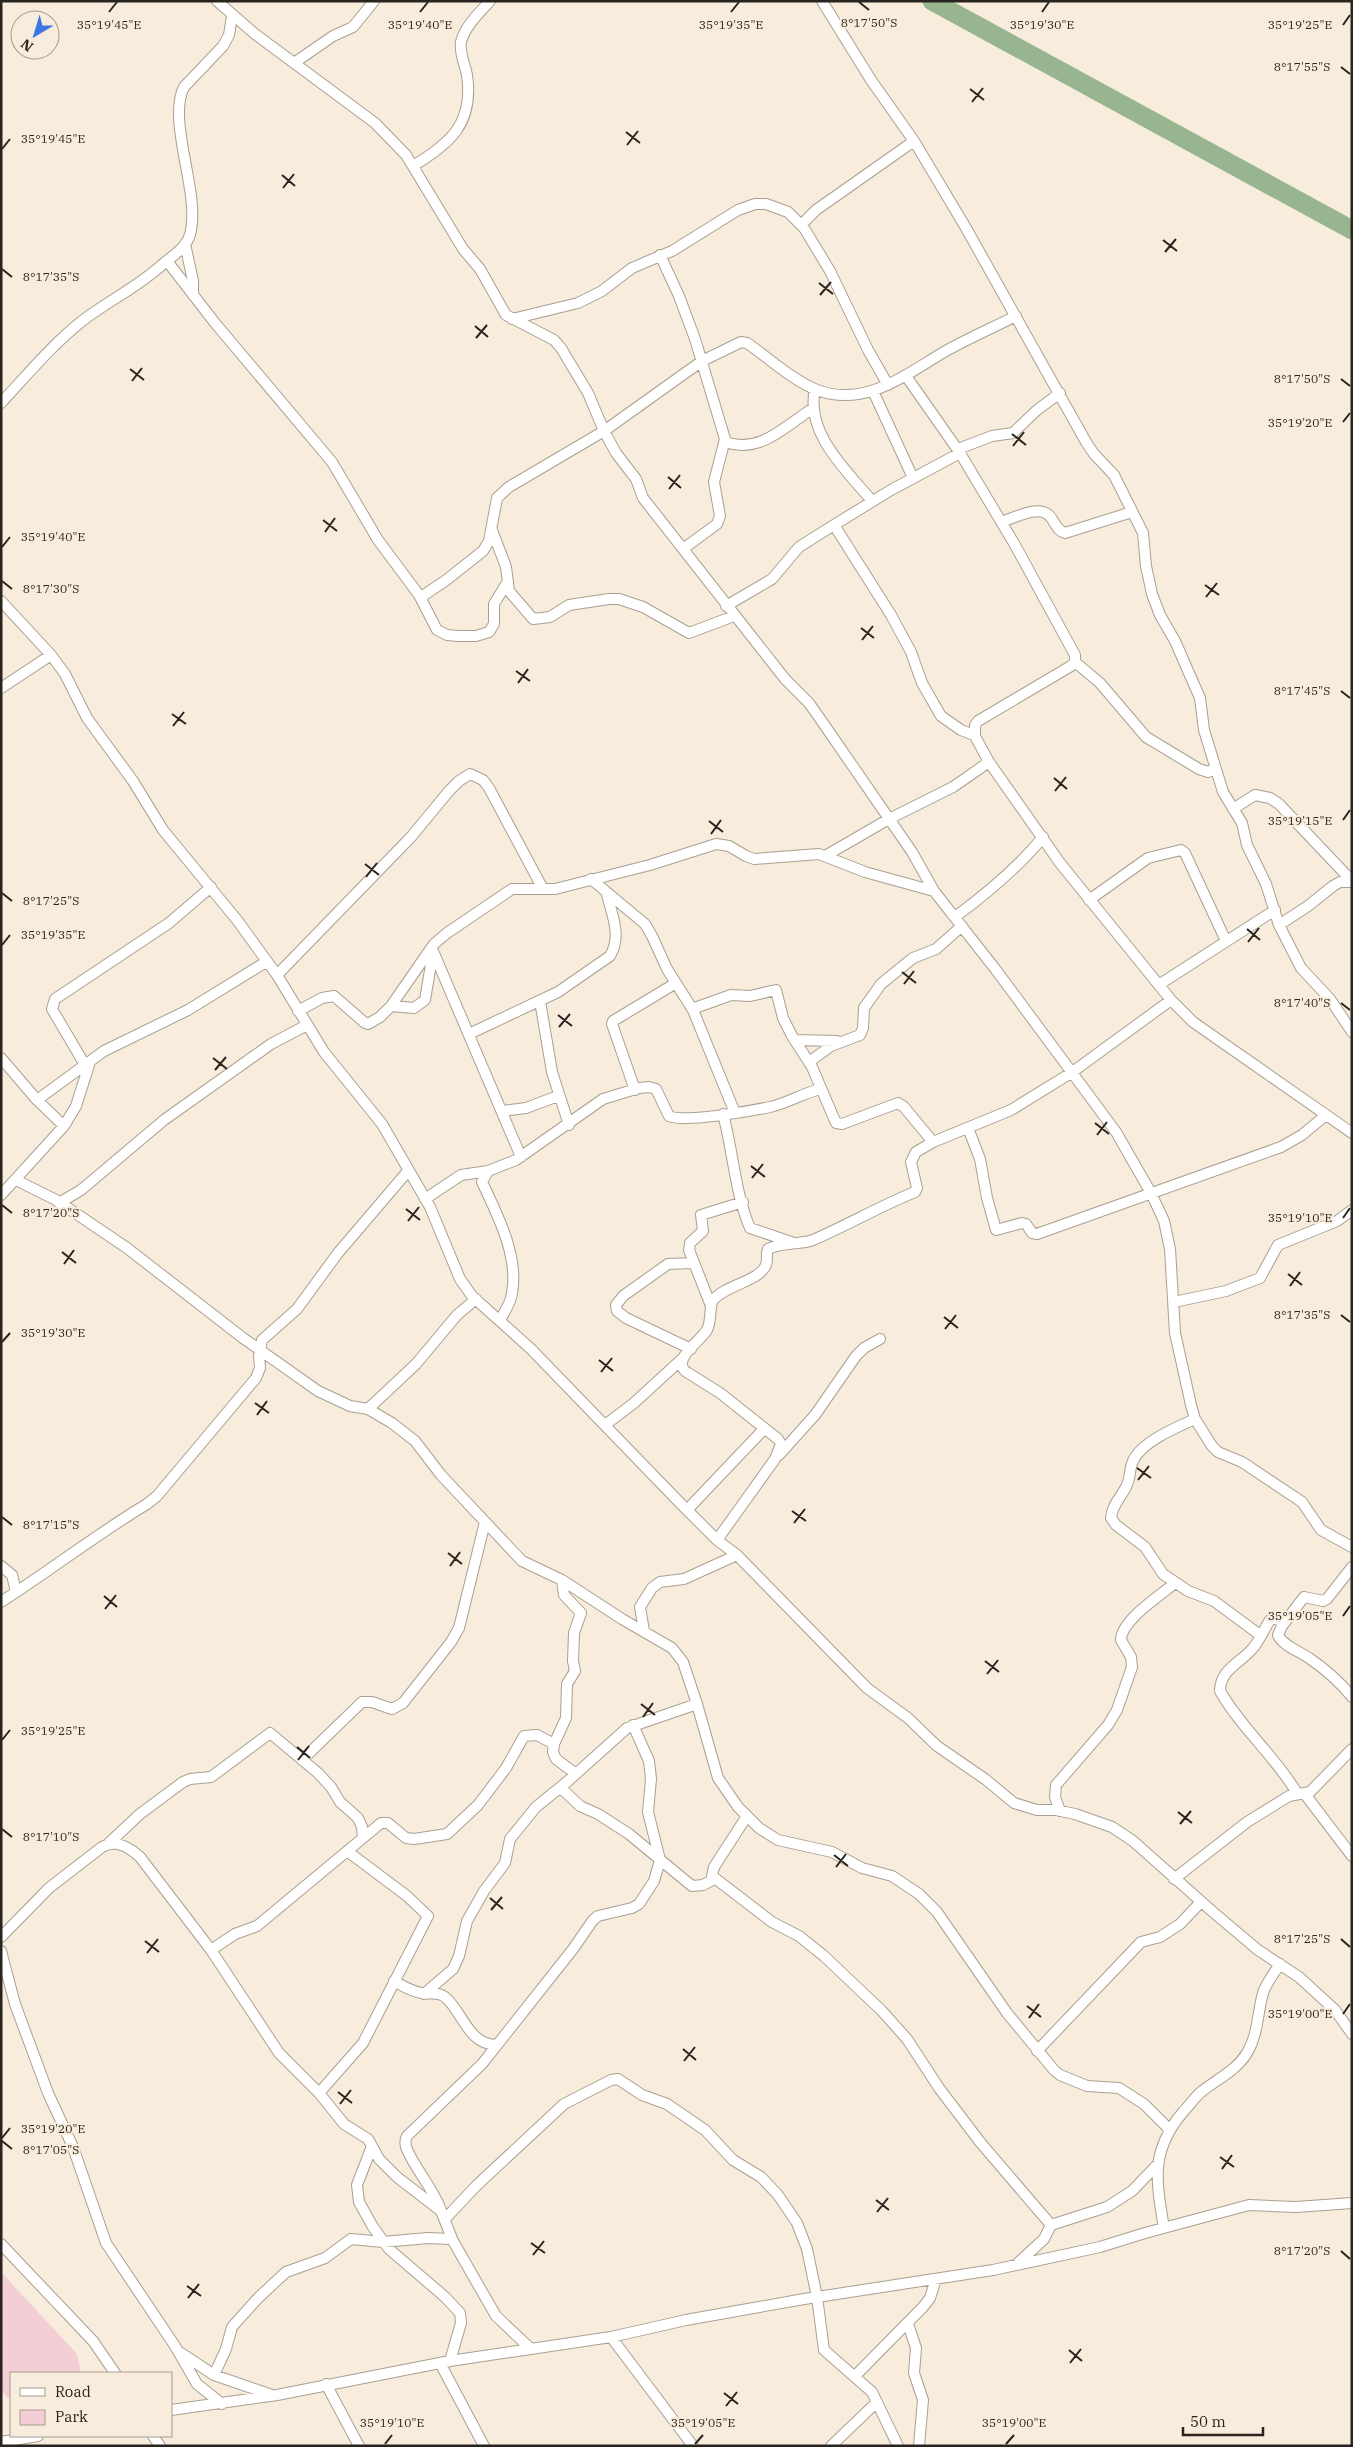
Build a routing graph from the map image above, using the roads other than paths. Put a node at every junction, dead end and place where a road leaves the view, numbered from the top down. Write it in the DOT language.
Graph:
graph roads {
  1 [pos="217,1"];
  2 [pos="374,1"];
  3 [pos="490,1"];
  4 [pos="822,1"];
  5 [pos="232,16"];
  6 [pos="294,63"];
  7 [pos="914,141"];
  8 [pos="414,166"];
  9 [pos="801,225"];
  10 [pos="185,244"];
  11 [pos="660,255"];
  12 [pos="167,261"];
  13 [pos="193,294"];
  14 [pos="1016,316"];
  15 [pos="512,319"];
  16 [pos="702,361"];
  17 [pos="906,376"];
  18 [pos="888,385"];
  19 [pos="815,389"];
  20 [pos="873,391"];
  21 [pos="1060,394"];
  22 [pos="1,403"];
  23 [pos="812,409"];
  24 [pos="604,431"];
  25 [pos="725,442"];
  26 [pos="959,451"];
  27 [pos="913,478"];
  28 [pos="872,501"];
  29 [pos="1132,512"];
  30 [pos="1001,522"];
  31 [pos="834,525"];
  32 [pos="492,528"];
  33 [pos="683,549"];
  34 [pos="508,581"];
  35 [pos="420,597"];
  36 [pos="1,601"];
  37 [pos="726,606"];
  38 [pos="734,616"];
  39 [pos="52,655"];
  40 [pos="1075,662"];
  41 [pos="1,688"];
  42 [pos="974,735"];
  43 [pos="989,762"];
  44 [pos="1216,769"];
  45 [pos="1234,809"];
  46 [pos="889,819"];
  47 [pos="1042,837"];
  48 [pos="825,856"];
  49 [pos="591,879"];
  50 [pos="1352,882"];
  51 [pos="211,887"];
  52 [pos="543,889"];
  53 [pos="934,891"];
  54 [pos="607,894"];
  55 [pos="1089,900"];
  56 [pos="1275,910"];
  57 [pos="955,918"];
  58 [pos="1279,925"];
  59 [pos="962,926"];
  60 [pos="1226,941"];
  61 [pos="433,948"];
  62 [pos="266,962"];
  63 [pos="277,975"];
  64 [pos="676,983"];
  65 [pos="1160,984"];
  66 [pos="540,1000"];
  67 [pos="1172,1000"];
  68 [pos="391,1006"];
  69 [pos="692,1009"];
  70 [pos="298,1011"];
  71 [pos="307,1025"];
  72 [pos="1352,1032"];
  73 [pos="469,1034"];
  74 [pos="795,1040"];
  75 [pos="843,1041"];
  76 [pos="1,1058"];
  77 [pos="809,1062"];
  78 [pos="87,1063"];
  79 [pos="1070,1073"];
  80 [pos="821,1089"];
  81 [pos="635,1090"];
  82 [pos="558,1096"];
  83 [pos="37,1100"];
  84 [pos="502,1111"];
  85 [pos="735,1113"];
  86 [pos="723,1114"];
  87 [pos="1326,1115"];
  88 [pos="569,1124"];
  89 [pos="64,1126"];
  90 [pos="968,1128"];
  91 [pos="1352,1132"];
  92 [pos="933,1142"];
  93 [pos="521,1157"];
  94 [pos="408,1171"];
  95 [pos="488,1171"];
  96 [pos="16,1180"];
  97 [pos="1151,1194"];
  98 [pos="1,1195"];
  99 [pos="425,1200"];
  100 [pos="743,1202"];
  101 [pos="59,1203"];
  102 [pos="1352,1210"];
  103 [pos="794,1243"];
  104 [pos="694,1263"];
  105 [pos="476,1299"];
  106 [pos="1174,1302"];
  107 [pos="711,1306"];
  108 [pos="500,1320"];
  109 [pos="880,1339"];
  110 [pos="691,1349"];
  111 [pos="260,1350"];
  112 [pos="682,1359"];
  113 [pos="368,1409"];
  114 [pos="1196,1418"];
  115 [pos="605,1425"];
  116 [pos="764,1429"];
  117 [pos="775,1459"];
  118 [pos="687,1510"];
  119 [pos="485,1522"];
  120 [pos="718,1540"];
  121 [pos="1352,1547"];
  122 [pos="737,1555"];
  123 [pos="1,1566"];
  124 [pos="1352,1567"];
  125 [pos="562,1580"];
  126 [pos="1175,1583"];
  127 [pos="16,1592"];
  128 [pos="1,1602"];
  129 [pos="1284,1623"];
  130 [pos="644,1631"];
  131 [pos="1260,1635"];
  132 [pos="1352,1697"];
  133 [pos="697,1704"];
  134 [pos="633,1725"];
  135 [pos="554,1744"];
  136 [pos="1352,1749"];
  137 [pos="302,1760"];
  138 [pos="576,1774"];
  139 [pos="560,1788"];
  140 [pos="1301,1793"];
  141 [pos="1060,1811"];
  142 [pos="747,1816"];
  143 [pos="363,1838"];
  144 [pos="109,1844"];
  145 [pos="347,1851"];
  146 [pos="1352,1856"];
  147 [pos="660,1860"];
  148 [pos="714,1879"];
  149 [pos="1174,1879"];
  150 [pos="1201,1902"];
  151 [pos="1,1937"];
  152 [pos="211,1950"];
  153 [pos="1,1951"];
  154 [pos="1280,1964"];
  155 [pos="394,1981"];
  156 [pos="424,1994"];
  157 [pos="1352,2034"];
  158 [pos="497,2045"];
  159 [pos="1037,2051"];
  160 [pos="319,2093"];
  161 [pos="1169,2129"];
  162 [pos="372,2146"];
  163 [pos="1159,2163"];
  164 [pos="1352,2203"];
  165 [pos="443,2215"];
  166 [pos="1052,2225"];
  167 [pos="1164,2228"];
  168 [pos="452,2239"];
  169 [pos="383,2242"];
  170 [pos="1,2244"];
  171 [pos="1015,2264"];
  172 [pos="936,2279"];
  173 [pos="817,2297"];
  174 [pos="908,2324"];
  175 [pos="611,2337"];
  176 [pos="531,2348"];
  177 [pos="178,2350"];
  178 [pos="444,2362"];
  179 [pos="114,2372"];
  180 [pos="214,2375"];
  181 [pos="855,2376"];
  182 [pos="326,2384"];
  183 [pos="273,2396"];
  184 [pos="877,2402"];
  185 [pos="222,2404"];
  186 [pos="172,2410"];
  187 [pos="32,2437"];
  188 [pos="1,2442"];
  189 [pos="359,2446"];
  190 [pos="484,2446"];
  191 [pos="693,2446"];
  192 [pos="831,2446"];
  193 [pos="898,2446"];
  194 [pos="919,2446"];
  1 -- 5 [label="street"];
  2 -- 6 [label="street"];
  3 -- 8 [label="street"];
  4 -- 7 [label="street"];
  5 -- 6 [label="street"];
  5 -- 10 [label="street"];
  6 -- 8 [label="street"];
  7 -- 9 [label="street"];
  7 -- 14 [label="street"];
  8 -- 15 [label="street"];
  9 -- 11 [label="street"];
  9 -- 18 [label="street"];
  10 -- 12 [label="street"];
  10 -- 13 [label="street"];
  11 -- 15 [label="street"];
  11 -- 16 [label="street"];
  12 -- 13 [label="street"];
  12 -- 22 [label="street"];
  13 -- 35 [label="street"];
  14 -- 17 [label="street"];
  14 -- 21 [label="street"];
  15 -- 24 [label="street"];
  16 -- 19 [label="street"];
  16 -- 24 [label="street"];
  16 -- 25 [label="street"];
  17 -- 18 [label="street"];
  17 -- 26 [label="street"];
  18 -- 20 [label="street"];
  19 -- 20 [label="street"];
  19 -- 23 [label="street"];
  20 -- 27 [label="street"];
  21 -- 26 [label="street"];
  21 -- 29 [label="street"];
  23 -- 25 [label="street"];
  23 -- 28 [label="street"];
  24 -- 32 [label="street"];
  24 -- 33 [label="street"];
  25 -- 33 [label="street"];
  26 -- 27 [label="street"];
  26 -- 30 [label="street"];
  27 -- 28 [label="street"];
  28 -- 31 [label="street"];
  29 -- 30 [label="street"];
  29 -- 44 [label="street"];
  30 -- 40 [label="street"];
  31 -- 37 [label="street"];
  31 -- 42 [label="street"];
  32 -- 34 [label="street"];
  32 -- 35 [label="street"];
  33 -- 37 [label="street"];
  34 -- 35 [label="street"];
  34 -- 38 [label="street"];
  36 -- 39 [label="street"];
  37 -- 38 [label="street"];
  38 -- 46 [label="street"];
  39 -- 41 [label="street"];
  39 -- 51 [label="street"];
  40 -- 42 [label="street"];
  40 -- 44 [label="street"];
  42 -- 43 [label="street"];
  43 -- 46 [label="street"];
  43 -- 47 [label="street"];
  44 -- 45 [label="street"];
  45 -- 50 [label="street"];
  45 -- 56 [label="street"];
  46 -- 48 [label="street"];
  46 -- 53 [label="street"];
  47 -- 55 [label="street"];
  47 -- 57 [label="street"];
  48 -- 49 [label="street"];
  48 -- 53 [label="street"];
  49 -- 52 [label="street"];
  49 -- 54 [label="street"];
  50 -- 58 [label="street"];
  51 -- 62 [label="street"];
  51 -- 78 [label="street"];
  52 -- 61 [label="street"];
  52 -- 63 [label="street"];
  53 -- 57 [label="street"];
  54 -- 64 [label="street"];
  54 -- 66 [label="street"];
  55 -- 60 [label="street"];
  55 -- 65 [label="street"];
  56 -- 58 [label="street"];
  56 -- 60 [label="street"];
  57 -- 59 [label="street"];
  58 -- 72 [label="street"];
  59 -- 75 [label="street"];
  59 -- 79 [label="street"];
  60 -- 65 [label="street"];
  61 -- 68 [label="street"];
  61 -- 68 [label="street"];
  61 -- 73 [label="street"];
  62 -- 63 [label="street"];
  62 -- 78 [label="street"];
  63 -- 70 [label="street"];
  64 -- 69 [label="street"];
  64 -- 81 [label="street"];
  65 -- 67 [label="street"];
  66 -- 73 [label="street"];
  66 -- 82 [label="street"];
  67 -- 79 [label="street"];
  67 -- 87 [label="street"];
  68 -- 70 [label="street"];
  69 -- 74 [label="street"];
  69 -- 85 [label="street"];
  70 -- 71 [label="street"];
  71 -- 94 [label="street"];
  71 -- 101 [label="street"];
  73 -- 84 [label="street"];
  74 -- 75 [label="street"];
  74 -- 77 [label="street"];
  75 -- 77 [label="street"];
  76 -- 83 [label="street"];
  77 -- 80 [label="street"];
  78 -- 83 [label="street"];
  78 -- 89 [label="street"];
  79 -- 90 [label="street"];
  79 -- 97 [label="street"];
  80 -- 85 [label="street"];
  80 -- 92 [label="street"];
  81 -- 86 [label="street"];
  81 -- 88 [label="street"];
  82 -- 84 [label="street"];
  82 -- 88 [label="street"];
  83 -- 89 [label="street"];
  84 -- 93 [label="street"];
  85 -- 86 [label="street"];
  86 -- 100 [label="street"];
  87 -- 91 [label="street"];
  87 -- 97 [label="street"];
  88 -- 93 [label="street"];
  89 -- 96 [label="street"];
  90 -- 92 [label="street"];
  90 -- 97 [label="street"];
  92 -- 103 [label="street"];
  93 -- 95 [label="street"];
  94 -- 99 [label="street"];
  94 -- 111 [label="street"];
  95 -- 99 [label="street"];
  95 -- 108 [label="street"];
  96 -- 98 [label="street"];
  96 -- 101 [label="street"];
  97 -- 106 [label="street"];
  99 -- 105 [label="street"];
  100 -- 103 [label="street"];
  100 -- 104 [label="street"];
  101 -- 111 [label="street"];
  102 -- 106 [label="street"];
  103 -- 107 [label="street"];
  104 -- 107 [label="street"];
  104 -- 110 [label="street"];
  105 -- 108 [label="street"];
  105 -- 113 [label="street"];
  106 -- 114 [label="street"];
  107 -- 110 [label="street"];
  108 -- 115 [label="street"];
  109 -- 117 [label="street"];
  110 -- 112 [label="street"];
  111 -- 113 [label="street"];
  111 -- 127 [label="street"];
  112 -- 115 [label="street"];
  112 -- 116 [label="street"];
  113 -- 119 [label="street"];
  114 -- 121 [label="street"];
  114 -- 126 [label="street"];
  115 -- 118 [label="street"];
  116 -- 117 [label="street"];
  116 -- 118 [label="street"];
  117 -- 120 [label="street"];
  118 -- 120 [label="street"];
  119 -- 125 [label="street"];
  119 -- 137 [label="street"];
  120 -- 122 [label="street"];
  122 -- 130 [label="street"];
  122 -- 141 [label="street"];
  123 -- 127 [label="street"];
  124 -- 129 [label="street"];
  125 -- 130 [label="street"];
  125 -- 135 [label="street"];
  126 -- 131 [label="street"];
  126 -- 141 [label="street"];
  127 -- 128 [label="street"];
  129 -- 131 [label="street"];
  129 -- 132 [label="street"];
  130 -- 133 [label="street"];
  131 -- 140 [label="street"];
  133 -- 134 [label="street"];
  133 -- 142 [label="street"];
  134 -- 138 [label="street"];
  134 -- 147 [label="street"];
  135 -- 138 [label="street"];
  135 -- 143 [label="street"];
  136 -- 140 [label="street"];
  137 -- 143 [label="street"];
  137 -- 144 [label="street"];
  138 -- 139 [label="street"];
  139 -- 147 [label="street"];
  139 -- 156 [label="street"];
  140 -- 146 [label="street"];
  140 -- 149 [label="street"];
  141 -- 149 [label="street"];
  142 -- 148 [label="street"];
  142 -- 159 [label="street"];
  143 -- 145 [label="street"];
  144 -- 151 [label="street"];
  144 -- 152 [label="street"];
  145 -- 152 [label="street"];
  145 -- 155 [label="street"];
  147 -- 148 [label="street"];
  147 -- 158 [label="street"];
  148 -- 166 [label="street"];
  149 -- 150 [label="street"];
  150 -- 154 [label="street"];
  150 -- 159 [label="street"];
  152 -- 160 [label="street"];
  153 -- 177 [label="street"];
  154 -- 157 [label="street"];
  154 -- 161 [label="street"];
  155 -- 156 [label="street"];
  155 -- 160 [label="street"];
  156 -- 158 [label="street"];
  158 -- 165 [label="street"];
  159 -- 161 [label="street"];
  160 -- 162 [label="street"];
  161 -- 163 [label="street"];
  162 -- 165 [label="street"];
  162 -- 169 [label="street"];
  163 -- 166 [label="street"];
  163 -- 167 [label="street"];
  164 -- 167 [label="street"];
  165 -- 168 [label="street"];
  165 -- 173 [label="street"];
  166 -- 171 [label="street"];
  167 -- 171 [label="street"];
  168 -- 169 [label="street"];
  168 -- 176 [label="street"];
  169 -- 178 [label="street"];
  169 -- 180 [label="street"];
  170 -- 179 [label="street"];
  171 -- 172 [label="street"];
  172 -- 173 [label="street"];
  172 -- 174 [label="street"];
  173 -- 175 [label="street"];
  173 -- 181 [label="street"];
  174 -- 181 [label="street"];
  174 -- 194 [label="street"];
  175 -- 176 [label="street"];
  175 -- 191 [label="street"];
  176 -- 178 [label="street"];
  177 -- 180 [label="street"];
  177 -- 185 [label="street"];
  178 -- 182 [label="street"];
  178 -- 190 [label="street"];
  180 -- 183 [label="street"];
  181 -- 184 [label="street"];
  182 -- 183 [label="street"];
  182 -- 189 [label="street"];
  183 -- 185 [label="street"];
  184 -- 192 [label="street"];
  184 -- 193 [label="street"];
  185 -- 186 [label="street"];
  187 -- 188 [label="street"];
}
